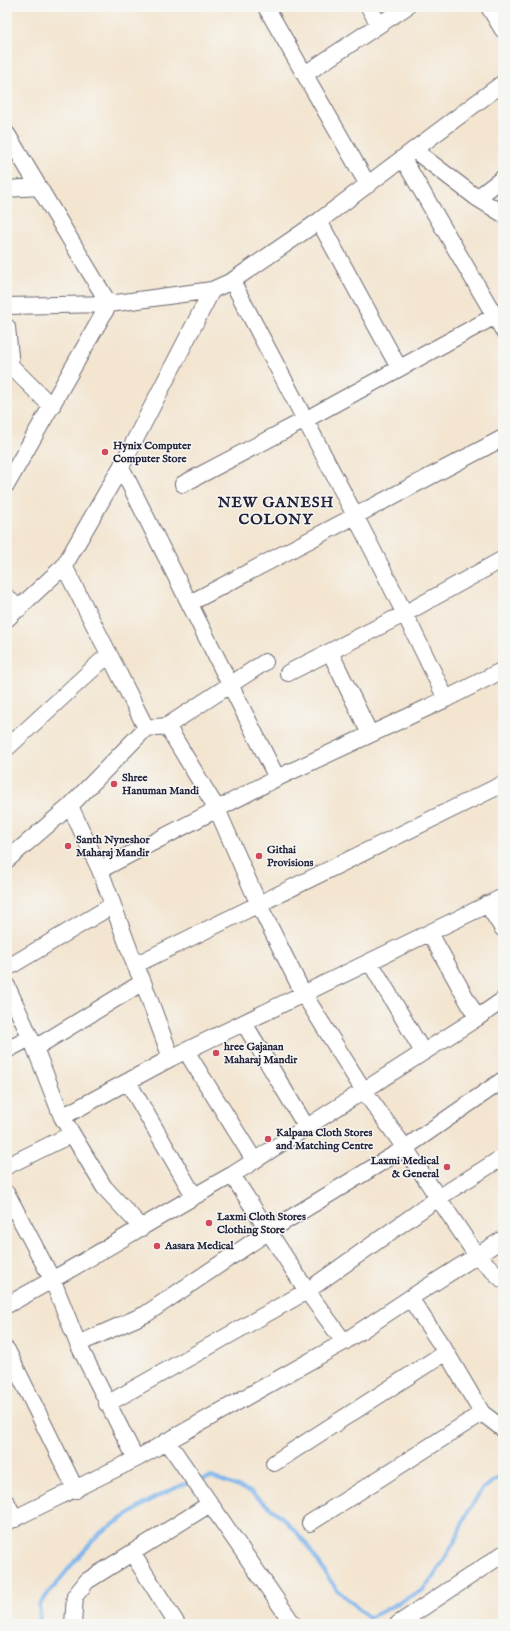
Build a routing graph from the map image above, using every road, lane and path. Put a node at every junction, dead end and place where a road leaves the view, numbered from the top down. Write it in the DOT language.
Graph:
graph roads {
  1 [pos="266,7"];
  2 [pos="369,7"];
  3 [pos="406,7"];
  4 [pos="488,7"];
  5 [pos="379,25"];
  6 [pos="503,30"];
  7 [pos="305,74"];
  8 [pos="503,83"];
  9 [pos="7,134"];
  10 [pos="409,154"];
  11 [pos="503,178"];
  12 [pos="368,185"];
  13 [pos="39,188"];
  14 [pos="7,189"];
  15 [pos="477,198"];
  16 [pos="503,214"];
  17 [pos="319,221"];
  18 [pos="232,281"];
  19 [pos="212,290"];
  20 [pos="108,304"];
  21 [pos="7,306"];
  22 [pos="499,323"];
  23 [pos="7,327"];
  24 [pos="399,368"];
  25 [pos="52,407"];
  26 [pos="305,420"];
  27 [pos="503,438"];
  28 [pos="121,467"];
  29 [pos="7,483"];
  30 [pos="183,484"];
  31 [pos="356,516"];
  32 [pos="503,559"];
  33 [pos="64,566"];
  34 [pos="7,597"];
  35 [pos="190,603"];
  36 [pos="406,613"];
  37 [pos="13,614"];
  38 [pos="330,652"];
  39 [pos="110,654"];
  40 [pos="265,662"];
  41 [pos="503,670"];
  42 [pos="288,673"];
  43 [pos="231,684"];
  44 [pos="446,699"];
  45 [pos="167,726"];
  46 [pos="146,728"];
  47 [pos="370,734"];
  48 [pos="7,748"];
  49 [pos="277,778"];
  50 [pos="503,784"];
  51 [pos="70,806"];
  52 [pos="217,809"];
  53 [pos="7,860"];
  54 [pos="100,870"];
  55 [pos="503,897"];
  56 [pos="487,904"];
  57 [pos="113,905"];
  58 [pos="259,905"];
  59 [pos="503,929"];
  60 [pos="430,933"];
  61 [pos="370,962"];
  62 [pos="135,965"];
  63 [pos="7,968"];
  64 [pos="143,982"];
  65 [pos="7,986"];
  66 [pos="303,993"];
  67 [pos="502,1004"];
  68 [pos="477,1018"];
  69 [pos="244,1023"];
  70 [pos="32,1043"];
  71 [pos="7,1050"];
  72 [pos="186,1051"];
  73 [pos="423,1052"];
  74 [pos="171,1058"];
  75 [pos="503,1080"];
  76 [pos="128,1082"];
  77 [pos="364,1091"];
  78 [pos="62,1117"];
  79 [pos="307,1128"];
  80 [pos="72,1134"];
  81 [pos="405,1148"];
  82 [pos="503,1157"];
  83 [pos="254,1160"];
  84 [pos="7,1166"];
  85 [pos="232,1175"];
  86 [pos="7,1194"];
  87 [pos="194,1196"];
  88 [pos="438,1198"];
  89 [pos="142,1228"];
  90 [pos="269,1231"];
  91 [pos="503,1239"];
  92 [pos="477,1256"];
  93 [pos="503,1280"];
  94 [pos="53,1281"];
  95 [pos="307,1291"];
  96 [pos="410,1298"];
  97 [pos="7,1305"];
  98 [pos="344,1342"];
  99 [pos="78,1344"];
  100 [pos="7,1350"];
  101 [pos="446,1352"];
  102 [pos="108,1404"];
  103 [pos="482,1413"];
  104 [pos="503,1429"];
  105 [pos="167,1441"];
  106 [pos="136,1459"];
  107 [pos="274,1462"];
  108 [pos="76,1490"];
  109 [pos="7,1504"];
  110 [pos="210,1504"];
  111 [pos="11,1520"];
  112 [pos="310,1523"];
  113 [pos="132,1553"];
  114 [pos="503,1554"];
  115 [pos="73,1623"];
  116 [pos="177,1624"];
  117 [pos="293,1624"];
  118 [pos="398,1624"];
  1 -- 7 [label="street"];
  2 -- 5 [label="street"];
  3 -- 5 [label="street"];
  4 -- 6 [label="street"];
  5 -- 7 [label="street"];
  7 -- 12 [label="street"];
  8 -- 10 [label="street"];
  9 -- 13 [label="street"];
  10 -- 12 [label="street"];
  10 -- 15 [label="street"];
  10 -- 22 [label="street"];
  11 -- 15 [label="street"];
  12 -- 17 [label="street"];
  13 -- 14 [label="street"];
  13 -- 20 [label="street"];
  15 -- 16 [label="street"];
  17 -- 18 [label="street"];
  17 -- 24 [label="street"];
  18 -- 19 [label="street"];
  18 -- 26 [label="street"];
  19 -- 20 [label="street"];
  19 -- 28 [label="street"];
  20 -- 21 [label="street"];
  20 -- 25 [label="street"];
  22 -- 24 [label="street"];
  23 -- 25 [label="street"];
  24 -- 26 [label="street"];
  25 -- 29 [label="street"];
  26 -- 30 [label="street"];
  26 -- 31 [label="street"];
  27 -- 31 [label="street"];
  28 -- 33 [label="street"];
  28 -- 35 [label="street"];
  31 -- 35 [label="street"];
  31 -- 36 [label="street"];
  32 -- 36 [label="street"];
  33 -- 37 [label="street"];
  33 -- 39 [label="street"];
  34 -- 37 [label="street"];
  35 -- 43 [label="street"];
  36 -- 38 [label="street"];
  36 -- 44 [label="street"];
  38 -- 42 [label="street"];
  38 -- 47 [label="street"];
  39 -- 46 [label="street"];
  39 -- 48 [label="street"];
  40 -- 43 [label="street"];
  41 -- 44 [label="street"];
  43 -- 45 [label="street"];
  43 -- 49 [label="street"];
  44 -- 47 [label="street"];
  45 -- 46 [label="street"];
  45 -- 52 [label="street"];
  46 -- 51 [label="street"];
  47 -- 49 [label="street"];
  49 -- 52 [label="street"];
  50 -- 58 [label="street"];
  51 -- 53 [label="street"];
  51 -- 54 [label="street"];
  52 -- 54 [label="street"];
  52 -- 58 [label="street"];
  54 -- 57 [label="street"];
  55 -- 56 [label="street"];
  56 -- 59 [label="street"];
  56 -- 60 [label="street"];
  57 -- 62 [label="street"];
  57 -- 63 [label="street"];
  58 -- 62 [label="street"];
  58 -- 66 [label="street"];
  60 -- 61 [label="street"];
  60 -- 68 [label="street"];
  61 -- 66 [label="street"];
  61 -- 73 [label="street"];
  62 -- 64 [label="street"];
  64 -- 70 [label="street"];
  64 -- 74 [label="street"];
  65 -- 70 [label="street"];
  66 -- 69 [label="street"];
  66 -- 77 [label="street"];
  67 -- 68 [label="street"];
  68 -- 73 [label="street"];
  69 -- 72 [label="street"];
  69 -- 79 [label="street"];
  70 -- 71 [label="street"];
  70 -- 78 [label="street"];
  72 -- 74 [label="street"];
  72 -- 83 [label="street"];
  73 -- 77 [label="street"];
  74 -- 76 [label="street"];
  75 -- 81 [label="street"];
  76 -- 78 [label="street"];
  76 -- 87 [label="street"];
  77 -- 79 [label="street"];
  77 -- 81 [label="street"];
  78 -- 80 [label="street"];
  79 -- 83 [label="street"];
  80 -- 84 [label="street"];
  80 -- 89 [label="street"];
  81 -- 88 [label="street"];
  81 -- 90 [label="street"];
  82 -- 88 [label="street"];
  83 -- 85 [label="street"];
  85 -- 87 [label="street"];
  85 -- 90 [label="street"];
  86 -- 94 [label="street"];
  87 -- 89 [label="street"];
  88 -- 92 [label="street"];
  88 -- 95 [label="street"];
  89 -- 94 [label="street"];
  90 -- 95 [label="street"];
  90 -- 99 [label="street"];
  91 -- 92 [label="street"];
  92 -- 93 [label="street"];
  92 -- 96 [label="street"];
  94 -- 97 [label="street"];
  94 -- 99 [label="street"];
  95 -- 98 [label="street"];
  95 -- 102 [label="street"];
  96 -- 98 [label="street"];
  96 -- 101 [label="street"];
  98 -- 105 [label="street"];
  99 -- 102 [label="street"];
  100 -- 108 [label="street"];
  101 -- 103 [label="street"];
  101 -- 107 [label="street"];
  102 -- 106 [label="street"];
  103 -- 104 [label="street"];
  103 -- 112 [label="street"];
  105 -- 106 [label="street"];
  105 -- 110 [label="street"];
  106 -- 108 [label="street"];
  108 -- 111 [label="street"];
  109 -- 111 [label="street"];
  110 -- 113 [label="street"];
  110 -- 117 [label="street"];
  113 -- 115 [label="street"];
  113 -- 116 [label="street"];
  114 -- 118 [label="street"];
}
